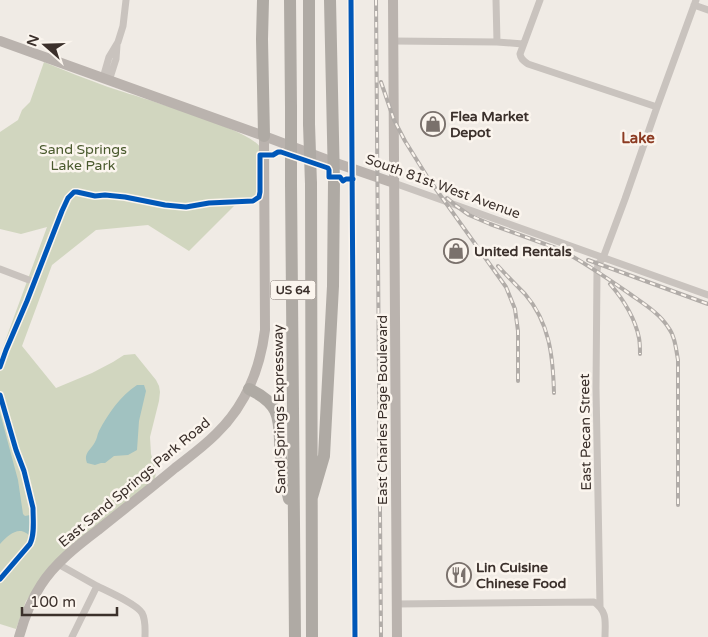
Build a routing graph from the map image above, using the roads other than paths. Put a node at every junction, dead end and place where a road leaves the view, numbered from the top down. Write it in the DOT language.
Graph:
graph roads {
  1 [pos="126,0"];
  2 [pos="263,0"];
  3 [pos="290,0"];
  4 [pos="309,0"];
  5 [pos="330,0"];
  6 [pos="393,0"];
  7 [pos="496,0"];
  8 [pos="540,0"];
  9 [pos="695,2"];
  10 [pos="708,10"];
  11 [pos="0,41"];
  12 [pos="393,41"];
  13 [pos="497,42"];
  14 [pos="524,44"];
  15 [pos="106,79"];
  16 [pos="657,107"];
  17 [pos="264,136"];
  18 [pos="333,162"];
  19 [pos="394,183"];
  20 [pos="603,258"];
  21 [pos="0,269"];
  22 [pos="29,280"];
  23 [pos="708,295"];
  24 [pos="249,389"];
  25 [pos="312,498"];
  26 [pos="295,528"];
  27 [pos="58,564"];
  28 [pos="97,586"];
  29 [pos="397,604"];
  30 [pos="600,606"];
  31 [pos="19,637"];
  32 [pos="72,637"];
  33 [pos="145,637"];
  34 [pos="295,637"];
  35 [pos="312,637"];
  36 [pos="397,637"];
  37 [pos="605,637"];
  1 -- 15 [label="street"];
  2 -- 17 [label="highway"];
  3 -- 26 [label="highway, Sand Springs Expressway / US 64, bridge"];
  4 -- 25 [label="highway, US 64, bridge"];
  5 -- 18 [label="highway"];
  6 -- 12 [label="street, East Charles Page Boulevard"];
  7 -- 13 [label="street"];
  8 -- 14 [label="street"];
  9 -- 10 [label="street"];
  9 -- 16 [label="street, East Pecan Street"];
  11 -- 15 [label="street, South 81st West Avenue"];
  12 -- 13 [label="street"];
  12 -- 19 [label="street, East Charles Page Boulevard"];
  13 -- 14 [label="street"];
  14 -- 16 [label="street"];
  15 -- 17 [label="street, South 81st West Avenue"];
  16 -- 20 [label="street, East Pecan Street"];
  17 -- 18 [label="street, South 81st West Avenue"];
  17 -- 24 [label="street, East Sand Springs Park Road"];
  18 -- 19 [label="street, South 81st West Avenue"];
  18 -- 25 [label="highway"];
  19 -- 20 [label="street, South 81st West Avenue"];
  19 -- 29 [label="street, East Charles Page Boulevard"];
  20 -- 23 [label="street, South 81st West Avenue"];
  20 -- 30 [label="street, East Pecan Street"];
  21 -- 22 [label="street"];
  24 -- 26 [label="highway"];
  24 -- 27 [label="street, East Sand Springs Park Road"];
  25 -- 35 [label="highway, US 64"];
  26 -- 34 [label="highway, Sand Springs Expressway / US 64"];
  27 -- 28 [label="street"];
  27 -- 31 [label="street, East Sand Springs Park Road"];
  28 -- 32 [label="street"];
  28 -- 33 [label="street"];
  29 -- 30 [label="street"];
  29 -- 36 [label="street, East Charles Page Boulevard"];
  30 -- 37 [label="street, East Pecan Street"];
}
